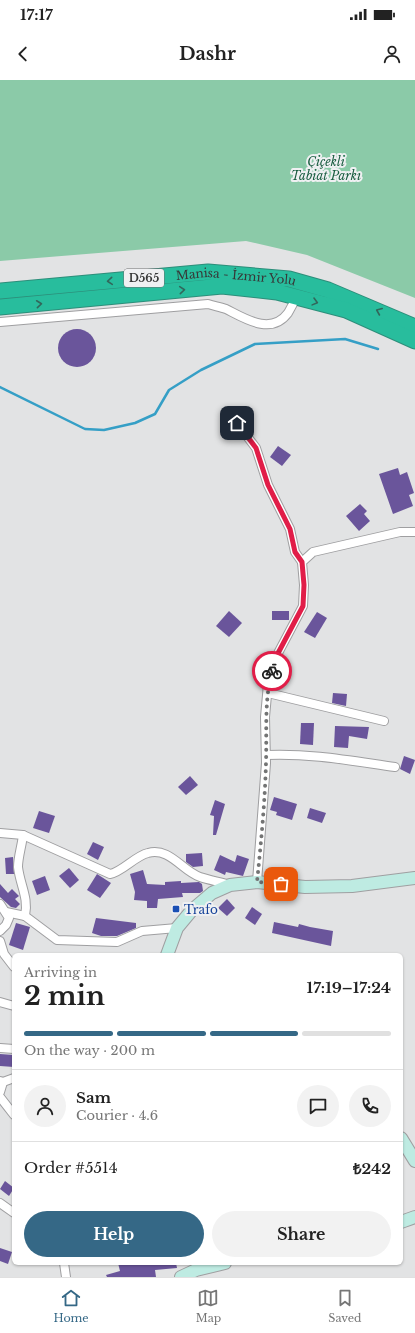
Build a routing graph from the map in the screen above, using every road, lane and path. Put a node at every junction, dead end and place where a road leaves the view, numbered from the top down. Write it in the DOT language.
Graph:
graph roads {
  1 [pos="0,291"];
  2 [pos="296,297"];
  3 [pos="0,307"];
  4 [pos="0,322"];
  5 [pos="415,327"];
  6 [pos="415,341"];
  7 [pos="237,423"];
  8 [pos="415,532"];
  9 [pos="302,562"];
  10 [pos="268,693"];
  11 [pos="384,721"];
  12 [pos="266,755"];
  13 [pos="394,767"];
  14 [pos="0,833"];
  15 [pos="23,835"];
  16 [pos="415,878"];
  17 [pos="257,882"];
  18 [pos="230,885"];
  19 [pos="0,904"];
  20 [pos="6,912"];
  21 [pos="25,916"];
  22 [pos="177,928"];
  23 [pos="0,931"];
  24 [pos="0,941"];
  25 [pos="168,953"];
  26 [pos="12,964"];
  27 [pos="0,1002"];
  28 [pos="12,1005"];
  29 [pos="0,1048"];
  30 [pos="12,1049"];
  31 [pos="12,1079"];
  32 [pos="2,1082"];
  33 [pos="0,1092"];
  34 [pos="0,1097"];
  35 [pos="12,1112"];
  36 [pos="403,1141"];
  37 [pos="415,1161"];
  38 [pos="0,1203"];
  39 [pos="12,1212"];
  40 [pos="415,1218"];
  41 [pos="403,1221"];
  42 [pos="64,1265"];
  43 [pos="198,1266"];
  44 [pos="66,1277"];
  45 [pos="181,1277"];
  5 -- 1 [label="highway, Manisa - İzmir Yolu / D565, one-way"];
  3 -- 2 [label="highway, Manisa - İzmir Yolu / D565, one-way"];
  2 -- 4 [label="street"];
  2 -- 6 [label="highway, Manisa - İzmir Yolu / D565, one-way"];
  7 -- 9 [label="street"];
  8 -- 9 [label="street"];
  9 -- 10 [label="street"];
  10 -- 11 [label="street"];
  10 -- 12 [label="street"];
  12 -- 13 [label="street"];
  12 -- 17 [label="street"];
  14 -- 15 [label="street"];
  15 -- 18 [label="street"];
  15 -- 21 [label="street"];
  16 -- 17 [label="street"];
  17 -- 18 [label="street"];
  18 -- 22 [label="street"];
  19 -- 20 [label="street"];
  20 -- 21 [label="street"];
  20 -- 23 [label="street"];
  21 -- 22 [label="street"];
  22 -- 25 [label="street"];
  24 -- 26 [label="street"];
  27 -- 28 [label="street"];
  29 -- 30 [label="street"];
  31 -- 32 [label="street"];
  32 -- 33 [label="street"];
  34 -- 35 [label="street"];
  36 -- 37 [label="street"];
  38 -- 39 [label="street"];
  40 -- 41 [label="street"];
  42 -- 44 [label="street"];
  43 -- 45 [label="street"];
}
